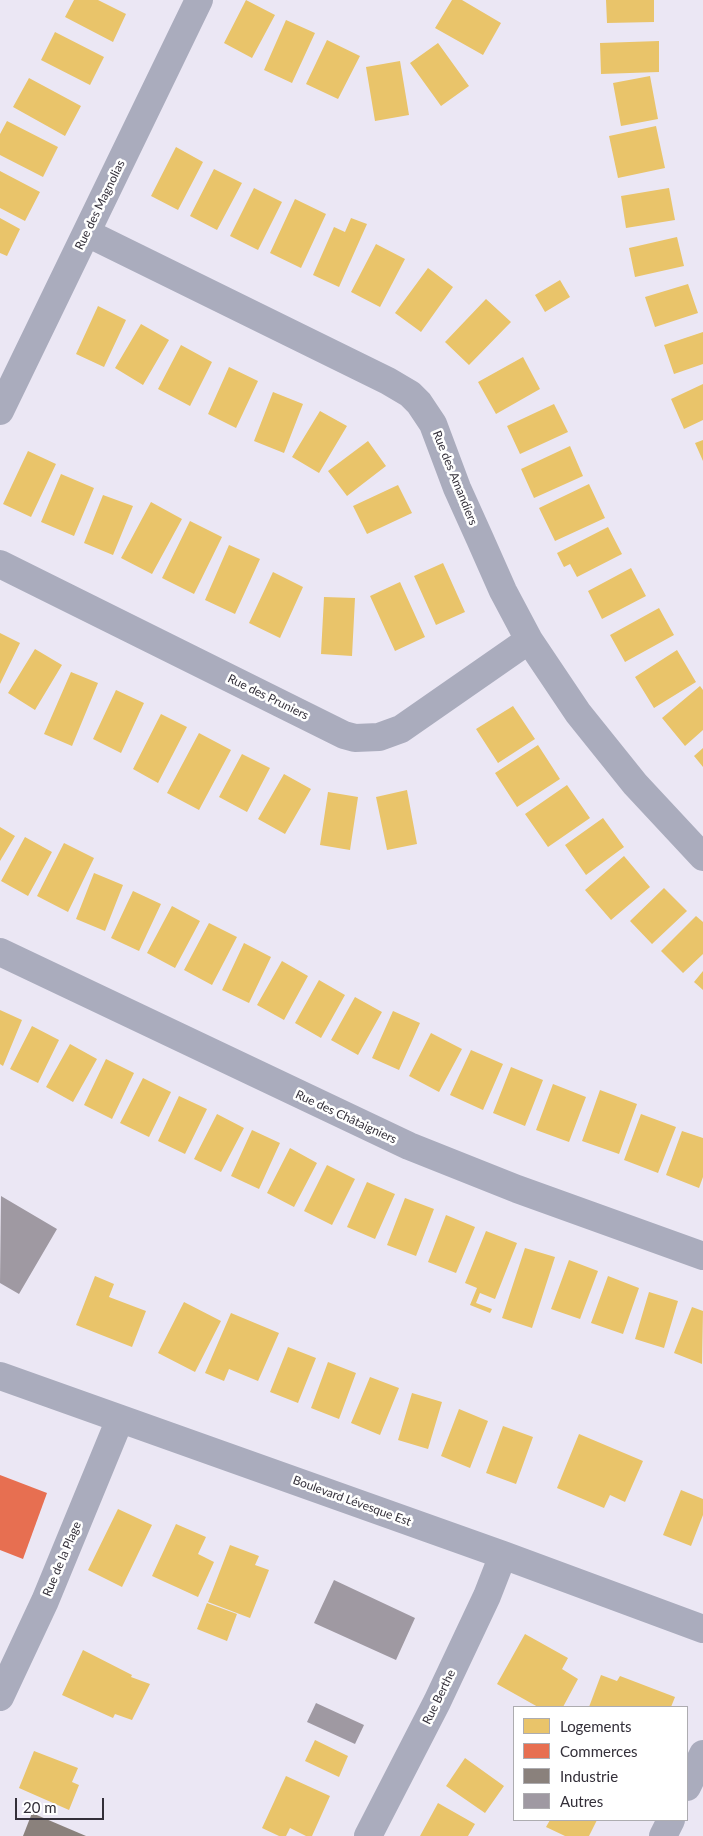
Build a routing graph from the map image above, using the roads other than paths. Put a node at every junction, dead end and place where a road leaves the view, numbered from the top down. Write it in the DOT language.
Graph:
graph roads {
  1 [pos="199,0"];
  2 [pos="86,233"];
  3 [pos="0,411"];
  4 [pos="0,564"];
  5 [pos="529,640"];
  6 [pos="703,857"];
  7 [pos="0,952"];
  8 [pos="703,1256"];
  9 [pos="0,1376"];
  10 [pos="120,1419"];
  11 [pos="504,1555"];
  12 [pos="703,1628"];
  13 [pos="0,1697"];
  14 [pos="703,1754"];
  15 [pos="688,1785"];
  16 [pos="670,1821"];
  17 [pos="368,1836"];
  18 [pos="662,1836"];
  1 -- 2 [label="street, Rue des Magnolias"];
  2 -- 3 [label="street, Rue des Magnolias"];
  2 -- 5 [label="street, Rue des Amandiers"];
  4 -- 5 [label="street, Rue des Pruniers"];
  5 -- 6 [label="street, Rue des Amandiers"];
  7 -- 8 [label="street, Rue des Châtaigniers"];
  9 -- 10 [label="street, Boulevard Lévesque Est"];
  10 -- 11 [label="street, Boulevard Lévesque Est"];
  10 -- 13 [label="street, Rue de la Plage"];
  11 -- 12 [label="street, Boulevard Lévesque Est"];
  11 -- 17 [label="street, Rue Berthe"];
  14 -- 15 [label="street"];
  16 -- 18 [label="street"];
}
